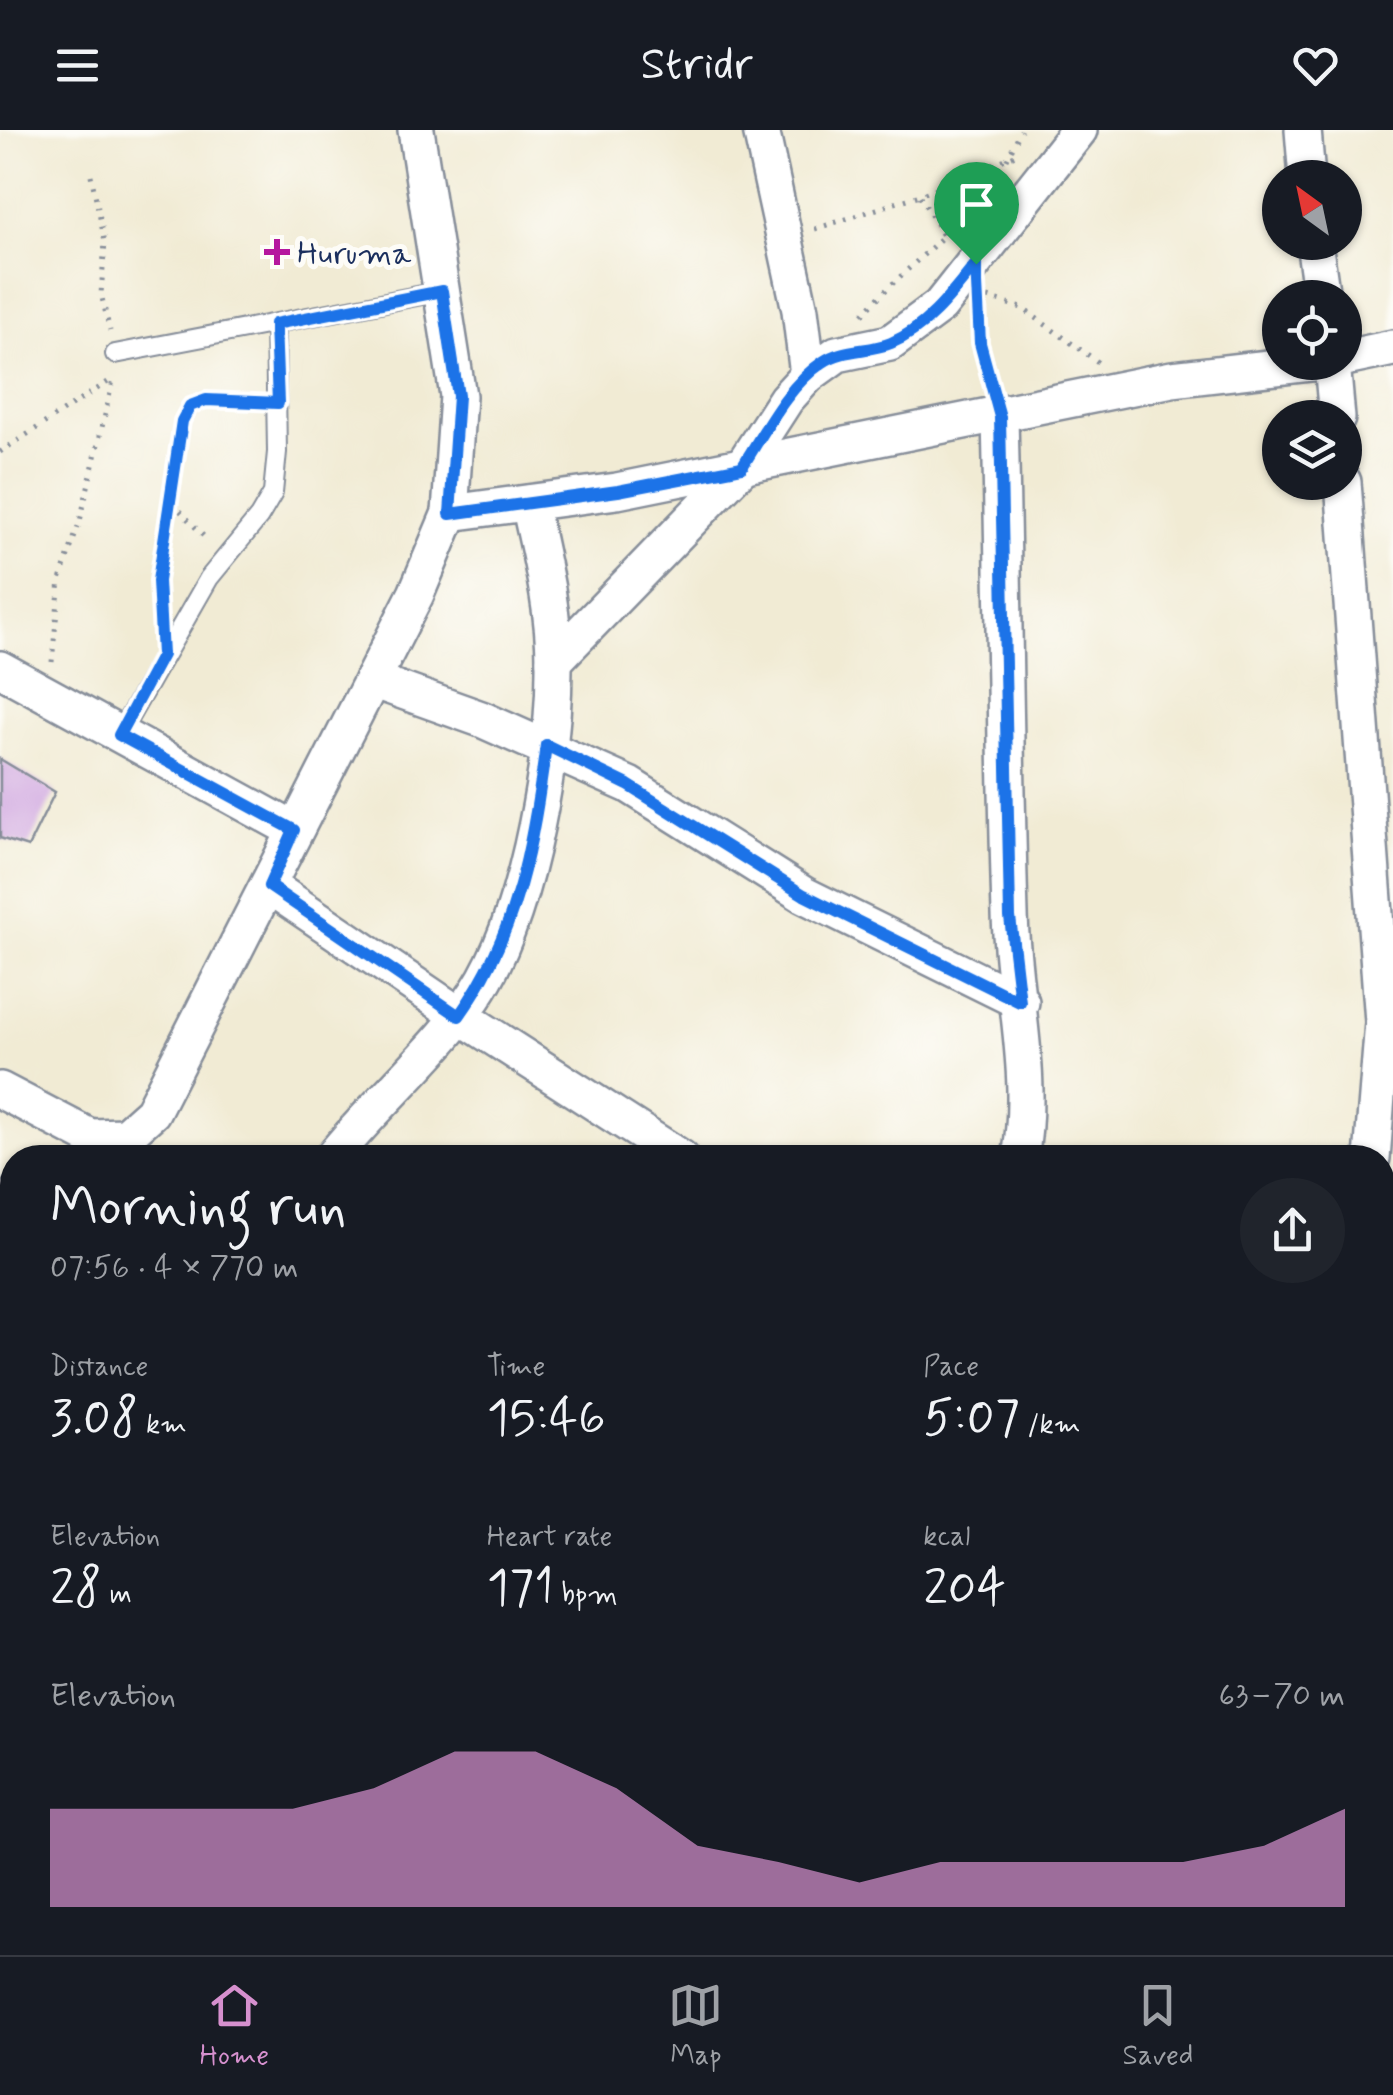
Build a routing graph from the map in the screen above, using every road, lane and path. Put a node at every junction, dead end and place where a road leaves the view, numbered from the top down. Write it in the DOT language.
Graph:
graph roads {
  1 [pos="416,130"];
  2 [pos="761,130"];
  3 [pos="1079,130"];
  4 [pos="1303,130"];
  5 [pos="1007,159"];
  6 [pos="1306,160"];
  7 [pos="997,164"];
  8 [pos="92,175"];
  9 [pos="920,195"];
  10 [pos="943,236"];
  11 [pos="783,239"];
  12 [pos="442,291"];
  13 [pos="275,324"];
  14 [pos="1393,348"];
  15 [pos="115,354"];
  16 [pos="837,354"];
  17 [pos="1362,354"];
  18 [pos="1262,370"];
  19 [pos="808,375"];
  20 [pos="114,378"];
  21 [pos="1134,388"];
  22 [pos="278,403"];
  23 [pos="1000,417"];
  24 [pos="0,452"];
  25 [pos="742,467"];
  26 [pos="1344,500"];
  27 [pos="172,503"];
  28 [pos="529,503"];
  29 [pos="450,514"];
  30 [pos="225,556"];
  31 [pos="162,655"];
  32 [pos="554,661"];
  33 [pos="0,669"];
  34 [pos="372,680"];
  35 [pos="45,694"];
  36 [pos="119,735"];
  37 [pos="546,745"];
  38 [pos="294,830"];
  39 [pos="1380,839"];
  40 [pos="269,886"];
  41 [pos="1020,1002"];
  42 [pos="459,1016"];
  43 [pos="0,1090"];
  44 [pos="105,1145"];
  45 [pos="125,1145"];
  46 [pos="344,1145"];
  47 [pos="662,1145"];
  48 [pos="1022,1145"];
  49 [pos="1373,1145"];
  1 -- 12 [label="street"];
  2 -- 11 [label="street"];
  3 -- 16 [label="street"];
  4 -- 6 [label="street"];
  5 -- 7 [label="path"];
  7 -- 9 [label="path"];
  7 -- 10 [label="path"];
  8 -- 15 [label="path"];
  9 -- 10 [label="path"];
  9 -- 11 [label="path"];
  10 -- 16 [label="path"];
  11 -- 19 [label="street"];
  12 -- 13 [label="lane"];
  12 -- 29 [label="street"];
  13 -- 15 [label="lane"];
  13 -- 22 [label="lane"];
  14 -- 17 [label="street"];
  15 -- 20 [label="path"];
  16 -- 19 [label="street"];
  18 -- 21 [label="street"];
  19 -- 25 [label="street"];
  20 -- 24 [label="path"];
  20 -- 35 [label="path"];
  21 -- 23 [label="street"];
  21 -- 23 [label="path"];
  22 -- 27 [label="path"];
  22 -- 30 [label="lane"];
  23 -- 25 [label="street"];
  23 -- 41 [label="street"];
  25 -- 28 [label="street"];
  25 -- 32 [label="street"];
  26 -- 39 [label="street"];
  27 -- 30 [label="path"];
  27 -- 31 [label="path"];
  28 -- 29 [label="street"];
  28 -- 32 [label="street"];
  29 -- 34 [label="street"];
  30 -- 31 [label="lane"];
  31 -- 36 [label="lane"];
  32 -- 37 [label="street"];
  33 -- 35 [label="street"];
  34 -- 37 [label="street"];
  34 -- 38 [label="street"];
  35 -- 36 [label="street"];
  36 -- 38 [label="street"];
  37 -- 41 [label="street"];
  37 -- 42 [label="street"];
  38 -- 40 [label="street"];
  39 -- 49 [label="street"];
  40 -- 42 [label="street"];
  40 -- 45 [label="street"];
  41 -- 48 [label="street"];
  42 -- 46 [label="street"];
  42 -- 47 [label="street"];
  43 -- 44 [label="street"];
}
